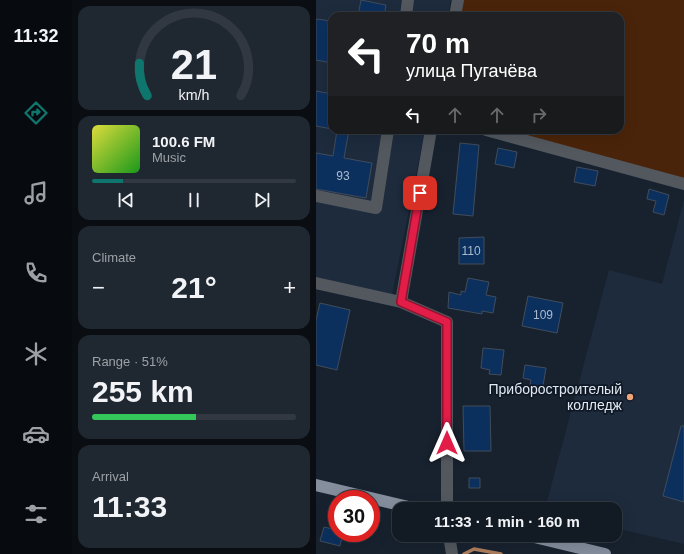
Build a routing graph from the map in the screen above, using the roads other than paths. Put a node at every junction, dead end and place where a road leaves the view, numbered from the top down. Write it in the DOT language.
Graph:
graph roads {
  1 [pos="408,0"];
  2 [pos="458,0"];
  3 [pos="406,12"];
  4 [pos="456,12"];
  5 [pos="387,134"];
  6 [pos="430,134"];
  7 [pos="501,134"];
  8 [pos="684,184"];
  9 [pos="316,196"];
  10 [pos="316,282"];
  11 [pos="401,302"];
  12 [pos="316,485"];
  13 [pos="447,502"];
  14 [pos="392,503"];
  15 [pos="450,542"];
  16 [pos="555,542"];
  17 [pos="452,554"];
  18 [pos="604,554"];
  1 -- 3 [label="street"];
  2 -- 4 [label="street"];
  5 -- 9 [label="street"];
  6 -- 11 [label="street"];
  7 -- 8 [label="street"];
  10 -- 11 [label="street"];
  11 -- 13 [label="street"];
  12 -- 14 [label="main road"];
  15 -- 17 [label="street"];
  16 -- 18 [label="main road"];
}
